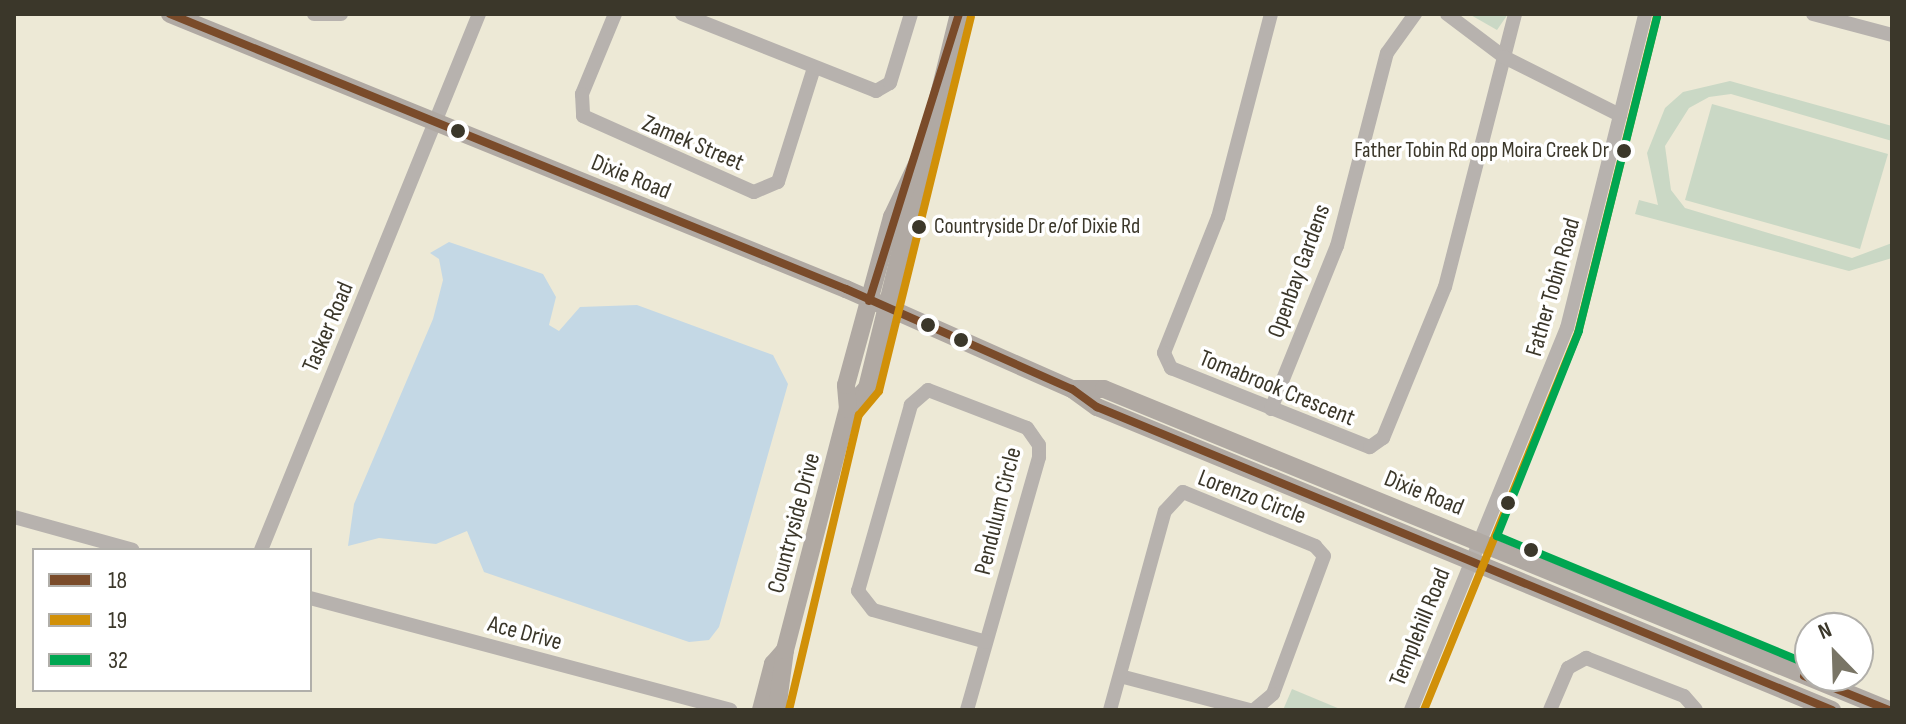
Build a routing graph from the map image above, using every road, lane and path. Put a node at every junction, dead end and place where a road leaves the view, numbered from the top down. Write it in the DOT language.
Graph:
graph roads {
  1 [pos="170,14"];
  2 [pos="314,14"];
  3 [pos="341,14"];
  4 [pos="479,14"];
  5 [pos="615,14"];
  6 [pos="682,14"];
  7 [pos="911,14"];
  8 [pos="959,14"];
  9 [pos="1271,14"];
  10 [pos="1415,14"];
  11 [pos="1447,14"];
  12 [pos="1515,14"];
  13 [pos="1645,14"];
  14 [pos="1813,14"];
  15 [pos="1892,35"];
  16 [pos="1504,57"];
  17 [pos="814,68"];
  18 [pos="1620,115"];
  19 [pos="434,122"];
  20 [pos="919,160"];
  21 [pos="869,301"];
  22 [pos="888,311"];
  23 [pos="1072,389"];
  24 [pos="848,409"];
  25 [pos="1271,409"];
  26 [pos="14,517"];
  27 [pos="1481,543"];
  28 [pos="126,548"];
  29 [pos="262,548"];
  30 [pos="1471,561"];
  31 [pos="312,599"];
  32 [pos="986,642"];
  33 [pos="785,650"];
  34 [pos="1120,676"];
  35 [pos="730,710"];
  36 [pos="761,710"];
  37 [pos="777,710"];
  38 [pos="967,710"];
  39 [pos="1110,710"];
  40 [pos="1252,710"];
  41 [pos="1411,710"];
  42 [pos="1550,710"];
  43 [pos="1696,710"];
  44 [pos="1832,710"];
  45 [pos="1889,710"];
  1 -- 19 [label="main road, Dixie Road"];
  2 -- 3 [label="street"];
  4 -- 19 [label="street, Tasker Road"];
  5 -- 17 [label="street, Zamek Street"];
  6 -- 17 [label="street"];
  7 -- 17 [label="street"];
  8 -- 20 [label="main road, Countryside Drive"];
  9 -- 25 [label="street, Tomabrook Crescent"];
  10 -- 25 [label="street, Openbay Gardens"];
  11 -- 16 [label="street"];
  12 -- 16 [label="street, Tomabrook Crescent"];
  13 -- 18 [label="street, Father Tobin Road"];
  14 -- 15 [label="street"];
  16 -- 18 [label="street"];
  16 -- 25 [label="street, Tomabrook Crescent"];
  18 -- 27 [label="street, Father Tobin Road"];
  19 -- 21 [label="main road, Dixie Road"];
  19 -- 29 [label="street, Tasker Road"];
  20 -- 21 [label="main road, Countryside Drive"];
  20 -- 22 [label="main road, Countryside Drive"];
  21 -- 22 [label="main road, Dixie Road"];
  21 -- 24 [label="main road, Countryside Drive"];
  22 -- 23 [label="main road, Dixie Road"];
  22 -- 24 [label="main road, Countryside Drive"];
  23 -- 27 [label="main road, Dixie Road"];
  23 -- 30 [label="main road, Dixie Road"];
  24 -- 33 [label="main road, Countryside Drive"];
  26 -- 28 [label="street"];
  27 -- 30 [label="street, Father Tobin Road"];
  27 -- 45 [label="main road, Dixie Road"];
  30 -- 41 [label="street, Templehill Road"];
  30 -- 44 [label="main road, Dixie Road"];
  31 -- 35 [label="street, Ace Drive"];
  32 -- 32 [label="street, Pendulum Circle"];
  32 -- 38 [label="street, Pendulum Circle"];
  33 -- 36 [label="main road, Countryside Drive"];
  33 -- 37 [label="main road, Countryside Drive"];
  34 -- 39 [label="street, Lorenzo Circle"];
  34 -- 40 [label="street, Lorenzo Circle"];
  34 -- 40 [label="street, Lorenzo Circle"];
  42 -- 43 [label="street"];
}
